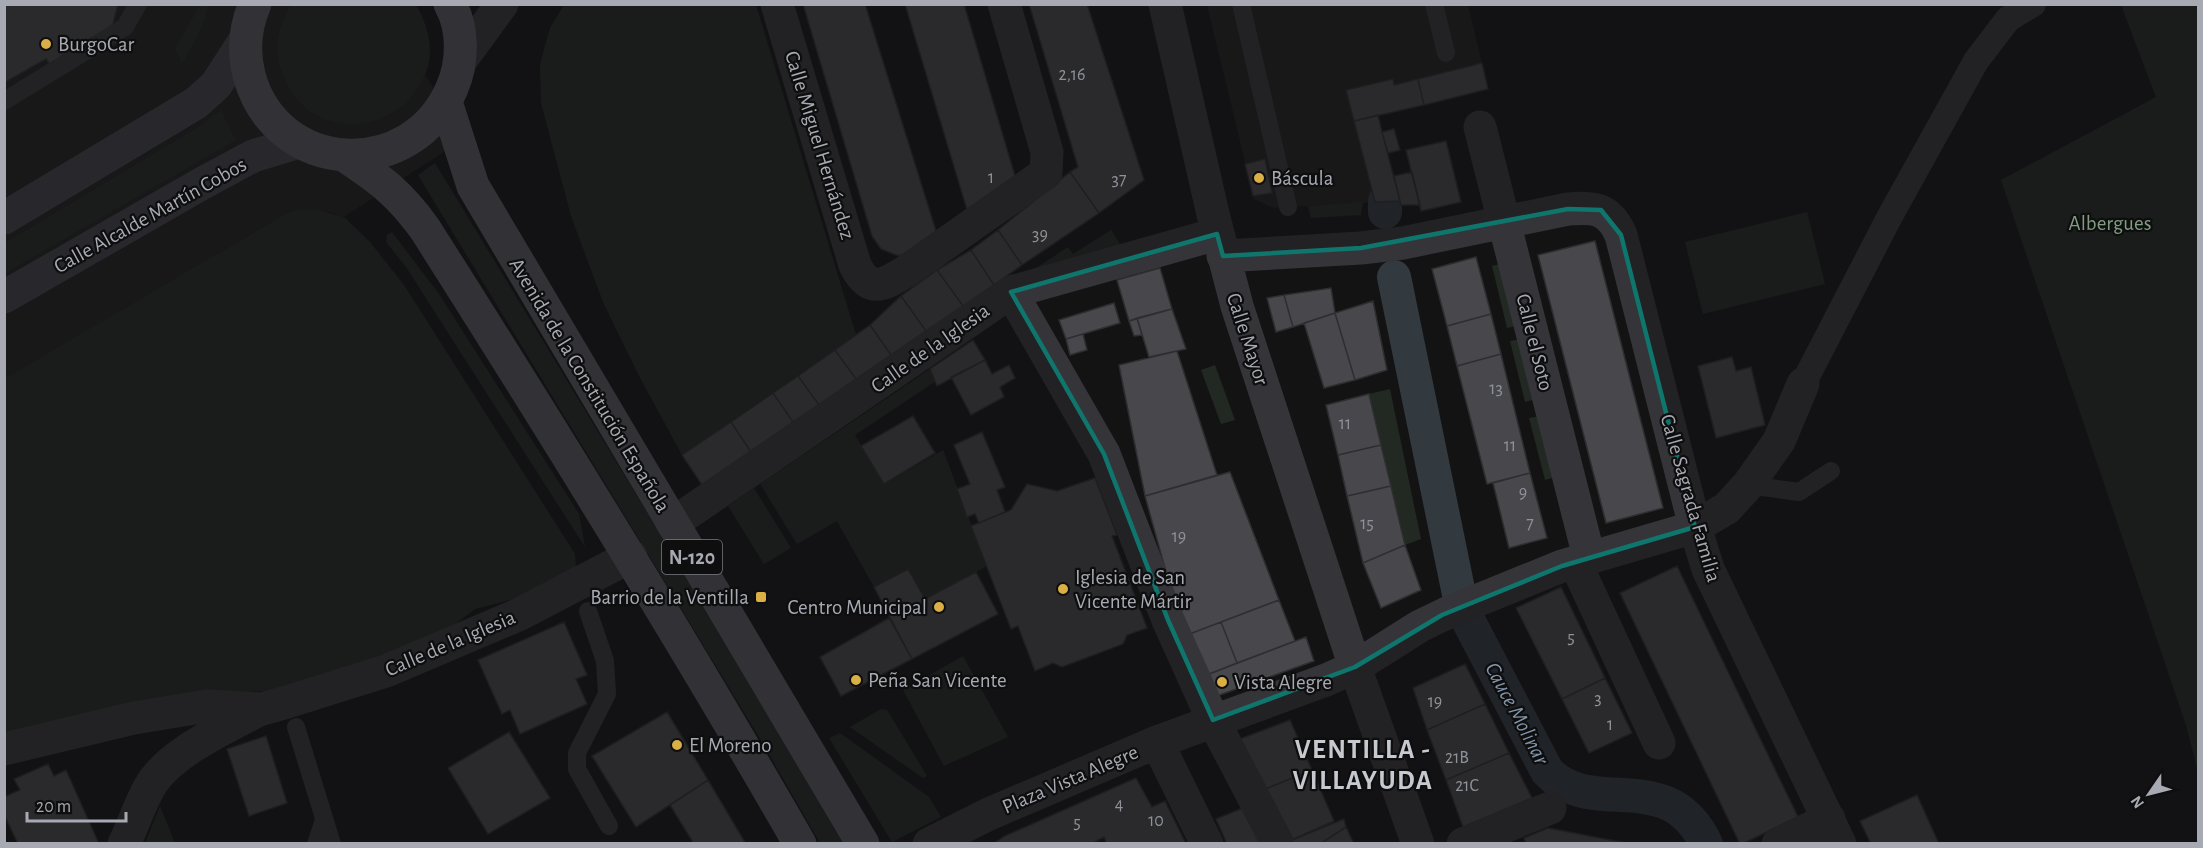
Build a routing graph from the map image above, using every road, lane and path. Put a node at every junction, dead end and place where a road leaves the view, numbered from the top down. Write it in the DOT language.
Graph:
graph roads {
  1 [pos="138,4"];
  2 [pos="255,4"];
  3 [pos="450,4"];
  4 [pos="502,4"];
  5 [pos="777,4"];
  6 [pos="1004,4"];
  7 [pos="1165,4"];
  8 [pos="1240,4"];
  9 [pos="1434,4"];
  10 [pos="2033,4"];
  11 [pos="245,40"];
  12 [pos="1446,53"];
  13 [pos="459,63"];
  14 [pos="4,101"];
  15 [pos="446,102"];
  16 [pos="1480,127"];
  17 [pos="299,142"];
  18 [pos="345,156"];
  19 [pos="1288,207"];
  20 [pos="1600,210"];
  21 [pos="4,218"];
  22 [pos="1504,221"];
  23 [pos="1220,245"];
  24 [pos="1011,292"];
  25 [pos="4,297"];
  26 [pos="1803,384"];
  27 [pos="1831,471"];
  28 [pos="1748,485"];
  29 [pos="672,524"];
  30 [pos="1695,527"];
  31 [pos="631,556"];
  32 [pos="1582,559"];
  33 [pos="588,611"];
  34 [pos="1355,667"];
  35 [pos="262,709"];
  36 [pos="1213,720"];
  37 [pos="296,727"];
  38 [pos="1157,742"];
  39 [pos="1659,743"];
  40 [pos="4,749"];
  41 [pos="1550,808"];
  42 [pos="324,820"];
  43 [pos="609,826"];
  44 [pos="1835,831"];
  45 [pos="124,843"];
  46 [pos="316,843"];
  47 [pos="332,843"];
  48 [pos="801,843"];
  49 [pos="863,843"];
  50 [pos="929,843"];
  51 [pos="1207,843"];
  52 [pos="1278,843"];
  53 [pos="1418,843"];
  54 [pos="1463,843"];
  55 [pos="1778,843"];
  1 -- 14 [label="lane"];
  2 -- 11 [label="highway"];
  3 -- 13 [label="highway"];
  4 -- 13 [label="street"];
  5 -- 6 [label="street, Calle Miguel Hernández"];
  7 -- 23 [label="street, Calle Mayor"];
  8 -- 19 [label="lane"];
  9 -- 12 [label="lane"];
  10 -- 26 [label="street"];
  11 -- 17 [label="highway"];
  11 -- 21 [label="main road"];
  13 -- 15 [label="highway"];
  15 -- 18 [label="highway"];
  15 -- 29 [label="highway, Avenida de la Constitución Española / N-120"];
  16 -- 22 [label="street, Calle el Soto"];
  17 -- 18 [label="highway"];
  17 -- 25 [label="main road, Calle Alcalde Martín Cobos"];
  18 -- 31 [label="highway, N-120"];
  20 -- 22 [label="street, Calle de la Iglesia"];
  20 -- 30 [label="street, Calle Sagrada Familia"];
  22 -- 23 [label="street, Calle de la Iglesia"];
  22 -- 32 [label="street, Calle el Soto"];
  23 -- 24 [label="street, Calle de la Iglesia"];
  23 -- 34 [label="street, Calle Mayor"];
  24 -- 29 [label="street, Calle de la Iglesia"];
  24 -- 36 [label="street"];
  26 -- 28 [label="street"];
  27 -- 28 [label="lane"];
  28 -- 30 [label="street"];
  29 -- 49 [label="highway, Avenida de la Constitución Española / N-120"];
  30 -- 32 [label="street"];
  30 -- 44 [label="street, Calle Sagrada Familia"];
  31 -- 35 [label="street, Calle de la Iglesia"];
  31 -- 48 [label="highway, N-120"];
  32 -- 34 [label="street"];
  32 -- 39 [label="street, Calle el Soto"];
  33 -- 43 [label="lane"];
  34 -- 36 [label="street"];
  34 -- 53 [label="street, Calle Mayor"];
  35 -- 40 [label="street, Calle de la Iglesia"];
  35 -- 45 [label="street, Calle de la Iglesia"];
  36 -- 38 [label="street, Plaza Vista Alegre"];
  36 -- 52 [label="street"];
  37 -- 42 [label="lane"];
  38 -- 50 [label="street, Plaza Vista Alegre"];
  38 -- 51 [label="street"];
  41 -- 54 [label="street"];
  42 -- 46 [label="lane"];
  42 -- 47 [label="lane"];
  44 -- 55 [label="street"];
}
